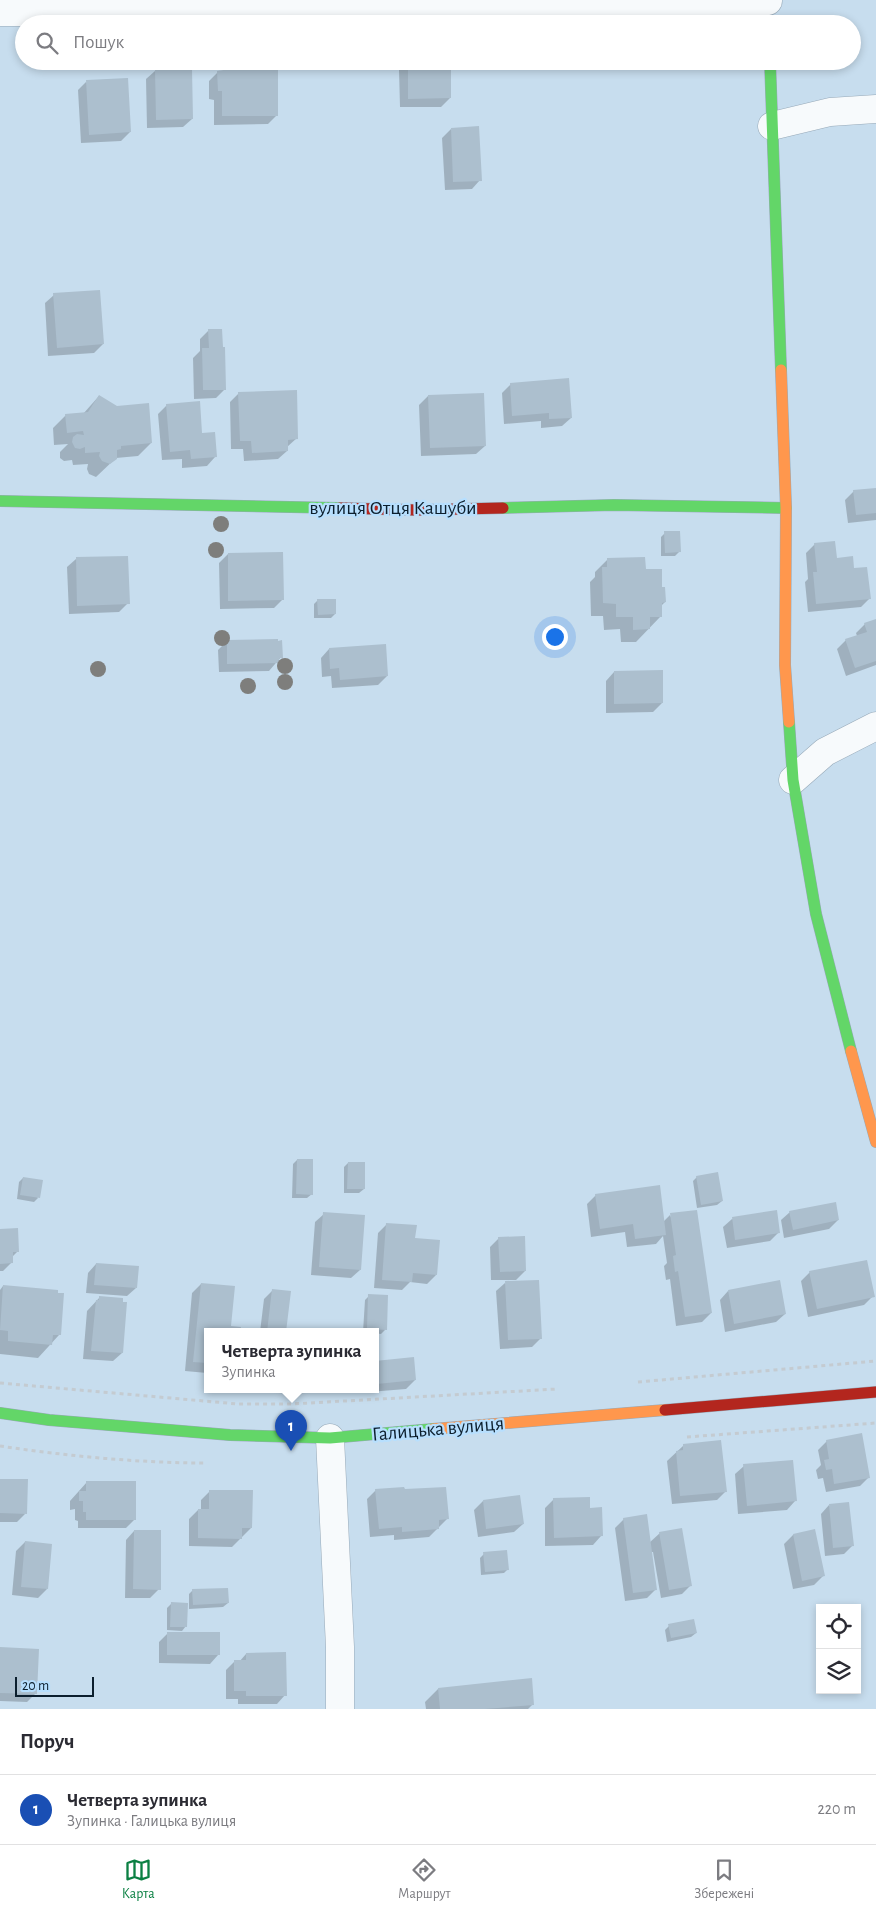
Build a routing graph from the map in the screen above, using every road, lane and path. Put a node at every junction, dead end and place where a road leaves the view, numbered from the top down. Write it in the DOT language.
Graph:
graph roads {
  1 [pos="768,8"];
  2 [pos="0,12"];
  3 [pos="770,70"];
  4 [pos="876,109"];
  5 [pos="772,126"];
  6 [pos="0,501"];
  7 [pos="786,508"];
  8 [pos="876,726"];
  9 [pos="793,780"];
  10 [pos="876,1142"];
  11 [pos="876,1360"];
  12 [pos="637,1382"];
  13 [pos="0,1383"];
  14 [pos="558,1389"];
  15 [pos="876,1392"];
  16 [pos="0,1412"];
  17 [pos="330,1438"];
  18 [pos="340,1709"];
  1 -- 2 [label="street"];
  3 -- 5 [label="street"];
  4 -- 5 [label="street"];
  5 -- 7 [label="street"];
  6 -- 7 [label="street, вулиця Отця Кашуби"];
  7 -- 9 [label="street"];
  8 -- 9 [label="street"];
  9 -- 10 [label="street"];
  11 -- 12 [label="path"];
  13 -- 14 [label="path"];
  15 -- 17 [label="street, Галицька вулиця"];
  16 -- 17 [label="street, Галицька вулиця"];
  17 -- 18 [label="street"];
}
